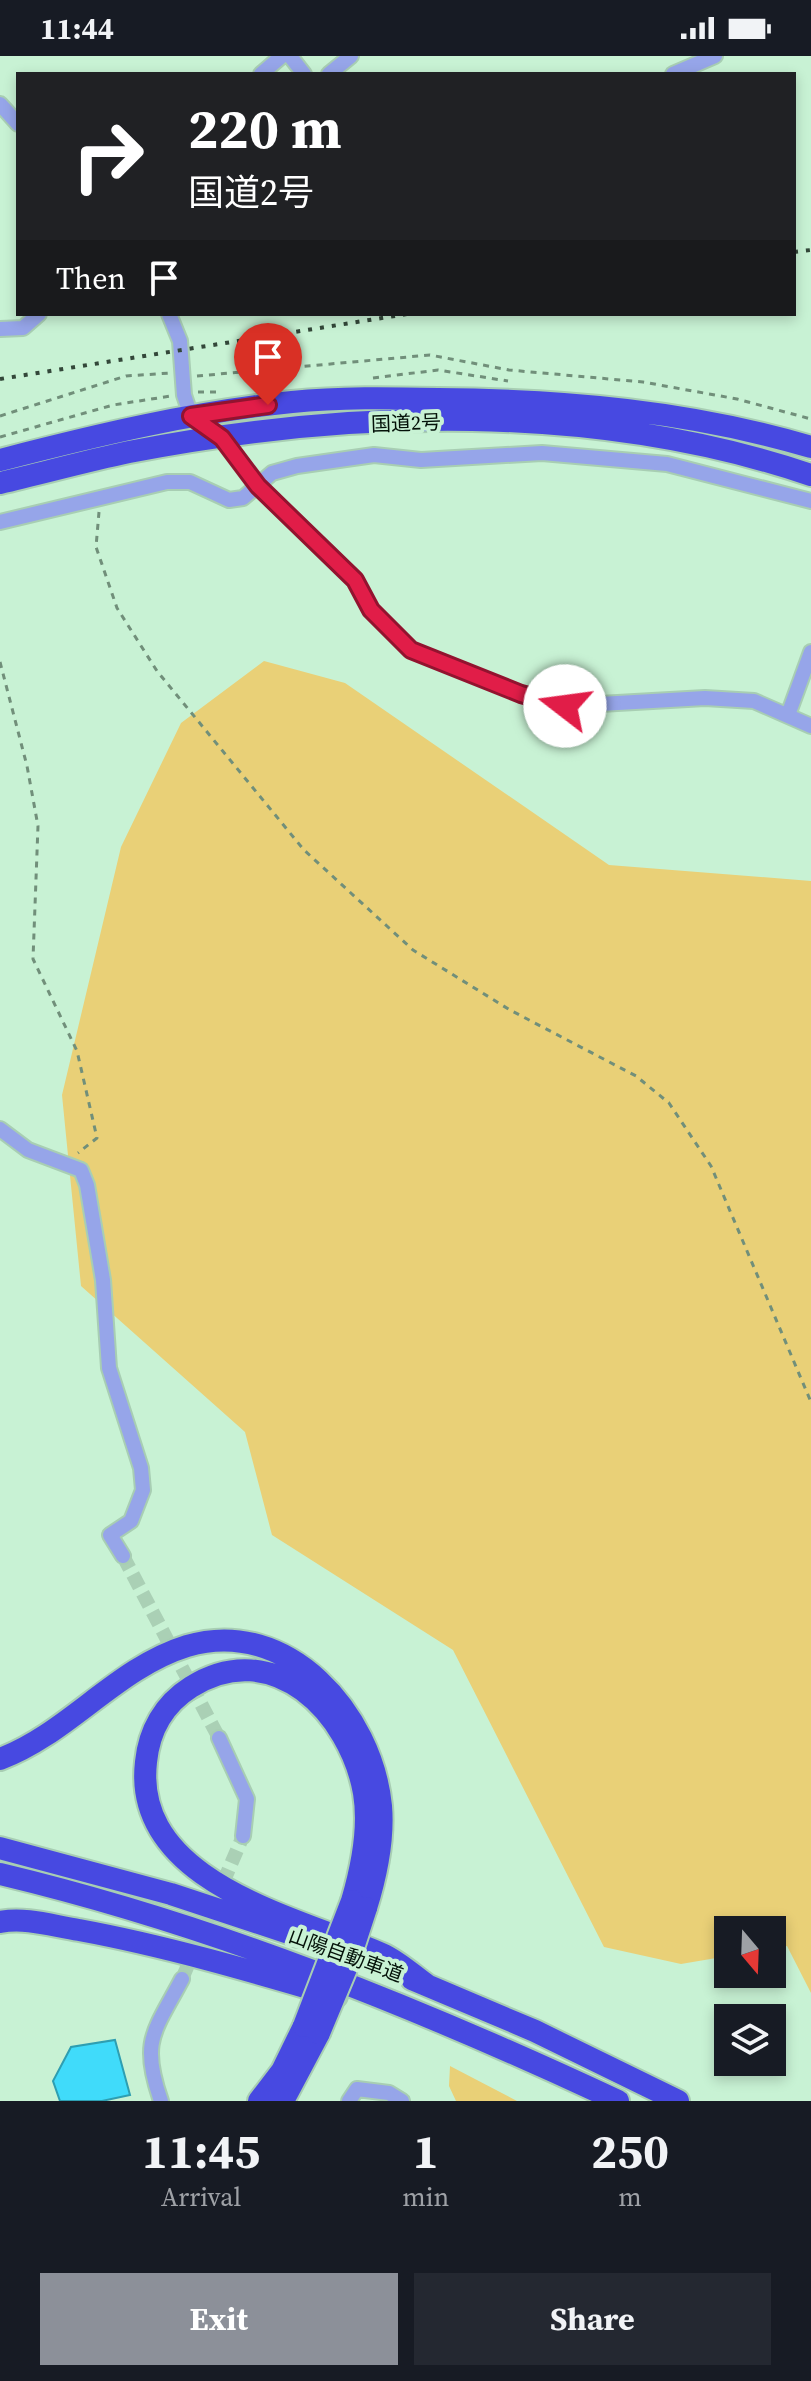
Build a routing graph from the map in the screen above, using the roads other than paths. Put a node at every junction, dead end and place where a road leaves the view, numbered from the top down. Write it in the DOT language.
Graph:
graph roads {
  1 [pos="282,56"];
  2 [pos="290,56"];
  3 [pos="351,56"];
  4 [pos="715,56"];
  5 [pos="263,72"];
  6 [pos="302,72"];
  7 [pos="331,72"];
  8 [pos="678,72"];
  9 [pos="0,104"];
  10 [pos="16,122"];
  11 [pos="37,316"];
  12 [pos="170,316"];
  13 [pos="0,329"];
  14 [pos="191,416"];
  15 [pos="222,438"];
  16 [pos="811,447"];
  17 [pos="0,460"];
  18 [pos="811,475"];
  19 [pos="0,483"];
  20 [pos="258,486"];
  21 [pos="811,501"];
  22 [pos="0,522"];
  23 [pos="811,652"];
  24 [pos="788,715"];
  25 [pos="811,726"];
  26 [pos="0,1129"];
  27 [pos="123,1556"];
  28 [pos="219,1738"];
  29 [pos="0,1759"];
  30 [pos="243,1836"];
  31 [pos="0,1848"];
  32 [pos="0,1874"];
  33 [pos="359,1904"];
  34 [pos="0,1922"];
  35 [pos="182,1979"];
  36 [pos="427,1985"];
  37 [pos="312,2030"];
  38 [pos="161,2101"];
  39 [pos="259,2101"];
  40 [pos="283,2101"];
  41 [pos="349,2101"];
  42 [pos="402,2101"];
  43 [pos="616,2101"];
  44 [pos="678,2101"];
  1 -- 5 [label="street"];
  2 -- 6 [label="street"];
  3 -- 7 [label="street"];
  4 -- 8 [label="street"];
  9 -- 10 [label="street"];
  11 -- 13 [label="street"];
  12 -- 14 [label="street"];
  14 -- 15 [label="street"];
  14 -- 16 [label="highway, 国道2号"];
  14 -- 17 [label="highway, 国道2号"];
  15 -- 18 [label="highway, 国道2号"];
  15 -- 19 [label="highway, 国道2号"];
  15 -- 20 [label="street"];
  20 -- 21 [label="street"];
  20 -- 22 [label="street"];
  20 -- 24 [label="street"];
  23 -- 24 [label="street"];
  24 -- 25 [label="street"];
  26 -- 27 [label="street"];
  28 -- 30 [label="street"];
  29 -- 33 [label="highway"];
  31 -- 36 [label="highway, 山陽自動車道"];
  32 -- 43 [label="highway, 山陽自動車道"];
  33 -- 36 [label="highway"];
  33 -- 37 [label="highway, bridge"];
  34 -- 43 [label="highway"];
  35 -- 38 [label="street"];
  36 -- 44 [label="highway, 山陽自動車道"];
  37 -- 39 [label="highway"];
  37 -- 40 [label="highway"];
  41 -- 42 [label="street"];
}
